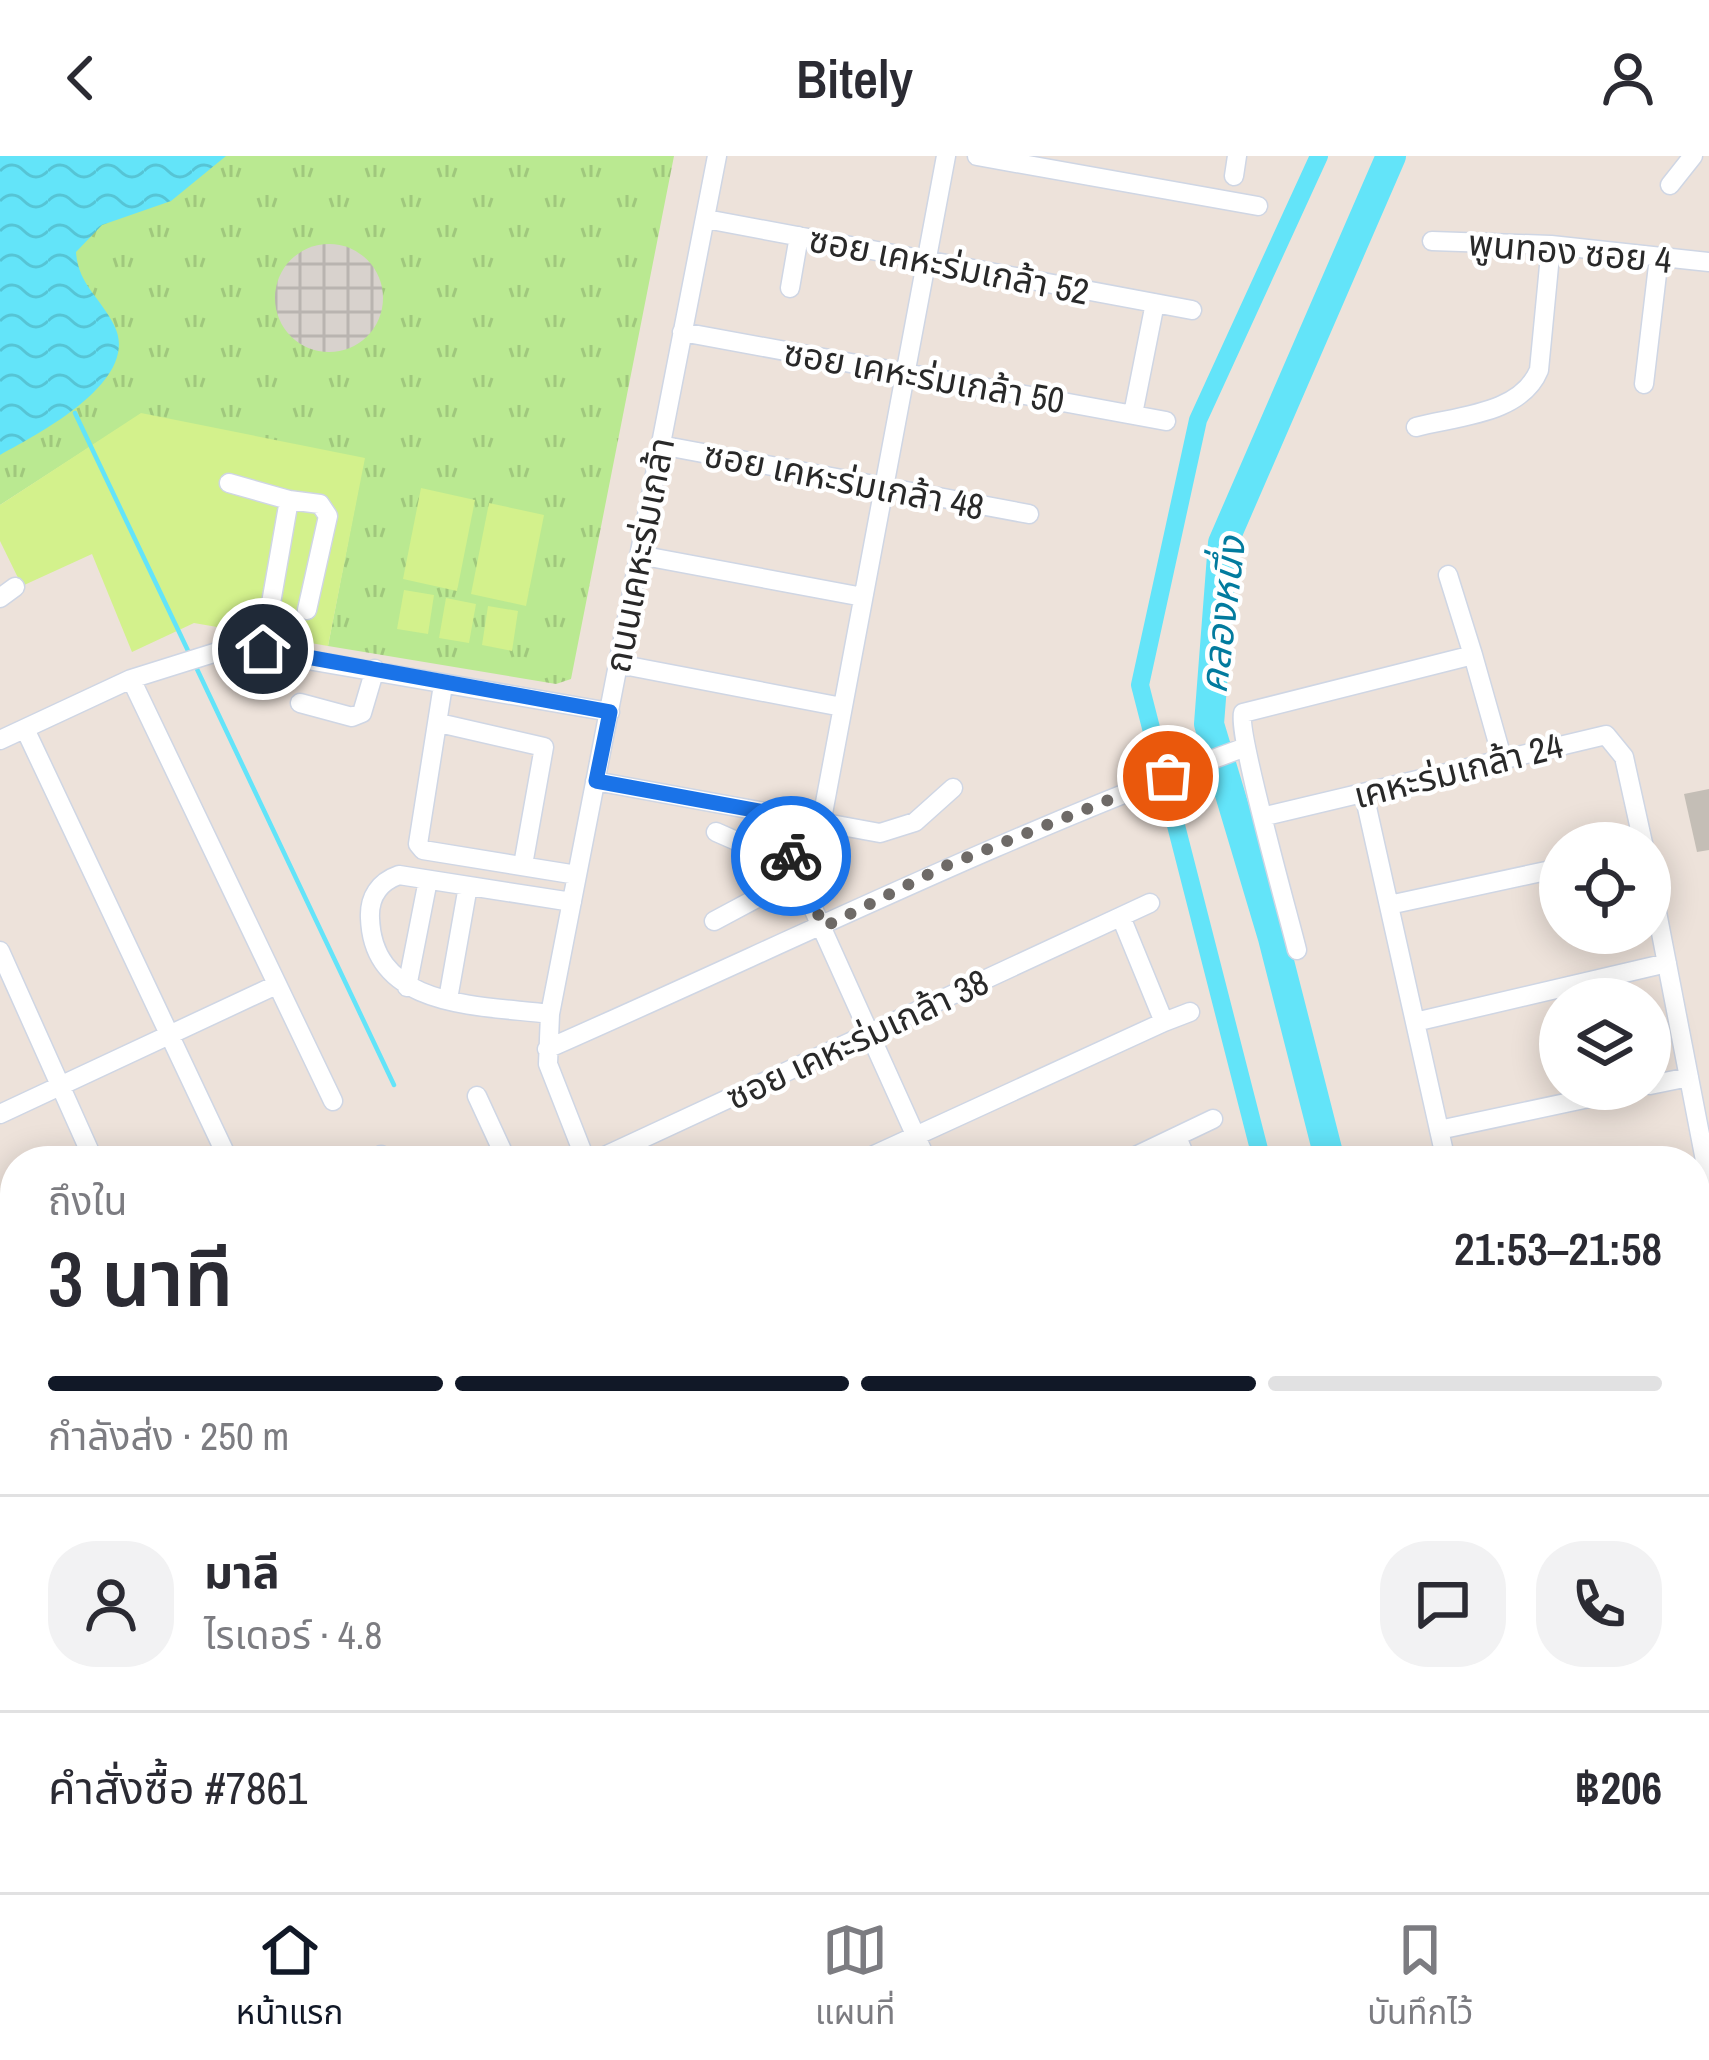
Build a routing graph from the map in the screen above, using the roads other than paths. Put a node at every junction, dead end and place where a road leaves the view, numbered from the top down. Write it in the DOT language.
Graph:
graph roads {
  1 [pos="717,156"];
  2 [pos="946,156"];
  3 [pos="976,156"];
  4 [pos="1693,156"];
  5 [pos="1029,161"];
  6 [pos="1670,185"];
  7 [pos="1258,206"];
  8 [pos="706,219"];
  9 [pos="799,236"];
  10 [pos="1432,241"];
  11 [pos="1551,245"];
  12 [pos="1659,257"];
  13 [pos="925,260"];
  14 [pos="1709,262"];
  15 [pos="790,287"];
  16 [pos="1154,303"];
  17 [pos="1192,310"];
  18 [pos="682,332"];
  19 [pos="904,372"];
  20 [pos="1644,384"];
  21 [pos="1132,414"];
  22 [pos="1166,421"];
  23 [pos="1416,427"];
  24 [pos="660,445"];
  25 [pos="229,483"];
  26 [pos="884,489"];
  27 [pos="289,500"];
  28 [pos="1029,514"];
  29 [pos="639,555"];
  30 [pos="1448,575"];
  31 [pos="863,597"];
  32 [pos="307,610"];
  33 [pos="263,649"];
  34 [pos="1473,655"];
  35 [pos="618,664"];
  36 [pos="376,669"];
  37 [pos="137,676"];
  38 [pos="443,685"];
  39 [pos="299,703"];
  40 [pos="842,707"];
  41 [pos="610,712"];
  42 [pos="439,723"];
  43 [pos="25,729"];
  44 [pos="0,740"];
  45 [pos="1242,748"];
  46 [pos="1503,761"];
  47 [pos="596,781"];
  48 [pos="952,788"];
  49 [pos="1364,794"];
  50 [pos="770,813"];
  51 [pos="1266,816"];
  52 [pos="813,822"];
  53 [pos="1638,822"];
  54 [pos="716,832"];
  55 [pos="524,865"];
  56 [pos="1539,873"];
  57 [pos="577,875"];
  58 [pos="800,875"];
  59 [pos="428,880"];
  60 [pos="468,886"];
  61 [pos="780,886"];
  62 [pos="812,899"];
  63 [pos="572,902"];
  64 [pos="1150,902"];
  65 [pos="1389,905"];
  66 [pos="1121,917"];
  67 [pos="714,921"];
  68 [pos="824,927"];
  69 [pos="1297,950"];
  70 [pos="0,951"];
  71 [pos="1665,954"];
  72 [pos="1667,963"];
  73 [pos="274,986"];
  74 [pos="407,987"];
  75 [pos="448,999"];
  76 [pos="1190,1012"];
  77 [pos="550,1015"];
  78 [pos="1164,1022"];
  79 [pos="1415,1022"];
  80 [pos="872,1033"];
  81 [pos="169,1035"];
  82 [pos="547,1049"];
  83 [pos="1689,1077"];
  84 [pos="1671,1081"];
  85 [pos="61,1084"];
  86 [pos="477,1096"];
  87 [pos="334,1101"];
  88 [pos="1539,1109"];
  89 [pos="0,1114"];
  90 [pos="1213,1119"];
  91 [pos="1439,1130"];
  92 [pos="915,1136"];
  93 [pos="1178,1137"];
  94 [pos="88,1146"];
  95 [pos="222,1146"];
  96 [pos="500,1146"];
  97 [pos="582,1146"];
  98 [pos="623,1146"];
  99 [pos="893,1146"];
  100 [pos="920,1146"];
  101 [pos="1158,1146"];
  102 [pos="1181,1146"];
  103 [pos="1443,1146"];
  104 [pos="1702,1146"];
  1 -- 8 [label="street, ถนนเคหะร่มเกล้า"];
  2 -- 13 [label="street"];
  3 -- 5 [label="street"];
  4 -- 6 [label="street"];
  5 -- 7 [label="street"];
  8 -- 9 [label="street, ซอย เคหะร่มเกล้า 52"];
  8 -- 18 [label="street, ถนนเคหะร่มเกล้า"];
  9 -- 13 [label="street, ซอย เคหะร่มเกล้า 52"];
  9 -- 15 [label="street"];
  10 -- 11 [label="street, พูนทอง ซอย 4"];
  11 -- 12 [label="street, พูนทอง ซอย 4"];
  11 -- 23 [label="street"];
  12 -- 14 [label="street, พูนทอง ซอย 4"];
  12 -- 20 [label="street"];
  13 -- 16 [label="street, ซอย เคหะร่มเกล้า 52"];
  13 -- 19 [label="street"];
  16 -- 17 [label="street, ซอย เคหะร่มเกล้า 52"];
  16 -- 21 [label="street"];
  18 -- 19 [label="street, ซอย เคหะร่มเกล้า 50"];
  18 -- 24 [label="street, ถนนเคหะร่มเกล้า"];
  19 -- 21 [label="street, ซอย เคหะร่มเกล้า 50"];
  19 -- 26 [label="street"];
  21 -- 22 [label="street, ซอย เคหะร่มเกล้า 50"];
  24 -- 26 [label="street, ซอย เคหะร่มเกล้า 48"];
  24 -- 29 [label="street, ถนนเคหะร่มเกล้า"];
  25 -- 27 [label="street"];
  26 -- 28 [label="street, ซอย เคหะร่มเกล้า 48"];
  26 -- 31 [label="street"];
  27 -- 32 [label="street"];
  27 -- 33 [label="street"];
  29 -- 31 [label="street"];
  29 -- 35 [label="street, ถนนเคหะร่มเกล้า"];
  30 -- 34 [label="street"];
  31 -- 40 [label="street"];
  33 -- 36 [label="street"];
  33 -- 37 [label="street"];
  34 -- 45 [label="street"];
  34 -- 46 [label="street"];
  35 -- 40 [label="street"];
  35 -- 41 [label="street, ถนนเคหะร่มเกล้า"];
  36 -- 38 [label="street"];
  36 -- 39 [label="street"];
  37 -- 43 [label="street"];
  37 -- 73 [label="street"];
  38 -- 41 [label="street"];
  38 -- 42 [label="street"];
  40 -- 52 [label="street"];
  41 -- 47 [label="street, ถนนเคหะร่มเกล้า"];
  42 -- 55 [label="street"];
  42 -- 55 [label="street"];
  43 -- 44 [label="street"];
  43 -- 81 [label="street"];
  45 -- 51 [label="street"];
  45 -- 68 [label="street"];
  46 -- 49 [label="street, เคหะร่มเกล้า 24"];
  46 -- 53 [label="street, เคหะร่มเกล้า 24"];
  47 -- 50 [label="street"];
  47 -- 57 [label="street, ถนนเคหะร่มเกล้า"];
  48 -- 52 [label="street"];
  49 -- 51 [label="street, เคหะร่มเกล้า 24"];
  49 -- 65 [label="street"];
  50 -- 52 [label="street"];
  50 -- 58 [label="street"];
  51 -- 69 [label="street"];
  52 -- 62 [label="street"];
  54 -- 61 [label="street"];
  55 -- 57 [label="street"];
  56 -- 65 [label="street"];
  57 -- 63 [label="street, ถนนเคหะร่มเกล้า"];
  58 -- 61 [label="street"];
  58 -- 62 [label="street"];
  59 -- 60 [label="street"];
  59 -- 74 [label="street"];
  59 -- 74 [label="street"];
  60 -- 63 [label="street"];
  60 -- 75 [label="street"];
  61 -- 67 [label="street"];
  62 -- 68 [label="street"];
  63 -- 77 [label="street, ถนนเคหะร่มเกล้า"];
  64 -- 66 [label="street, ซอย เคหะร่มเกล้า 38"];
  65 -- 79 [label="street"];
  66 -- 78 [label="street"];
  66 -- 80 [label="street, ซอย เคหะร่มเกล้า 38"];
  68 -- 80 [label="street"];
  68 -- 82 [label="street"];
  70 -- 85 [label="street"];
  71 -- 72 [label="street"];
  72 -- 79 [label="street"];
  72 -- 83 [label="street"];
  73 -- 81 [label="street"];
  73 -- 87 [label="street"];
  74 -- 75 [label="street"];
  75 -- 77 [label="street"];
  76 -- 78 [label="street"];
  77 -- 82 [label="street, ถนนเคหะร่มเกล้า"];
  78 -- 92 [label="street"];
  79 -- 91 [label="street"];
  80 -- 92 [label="street"];
  80 -- 98 [label="street, ซอย เคหะร่มเกล้า 38"];
  81 -- 85 [label="street"];
  81 -- 95 [label="street"];
  82 -- 97 [label="street, ถนนเคหะร่มเกล้า"];
  83 -- 84 [label="street"];
  83 -- 104 [label="street"];
  85 -- 89 [label="street"];
  85 -- 94 [label="street"];
  86 -- 96 [label="street"];
  88 -- 91 [label="street"];
  90 -- 93 [label="street"];
  91 -- 103 [label="street"];
  92 -- 99 [label="street"];
  92 -- 100 [label="street"];
  93 -- 101 [label="street"];
  93 -- 102 [label="street"];
}
